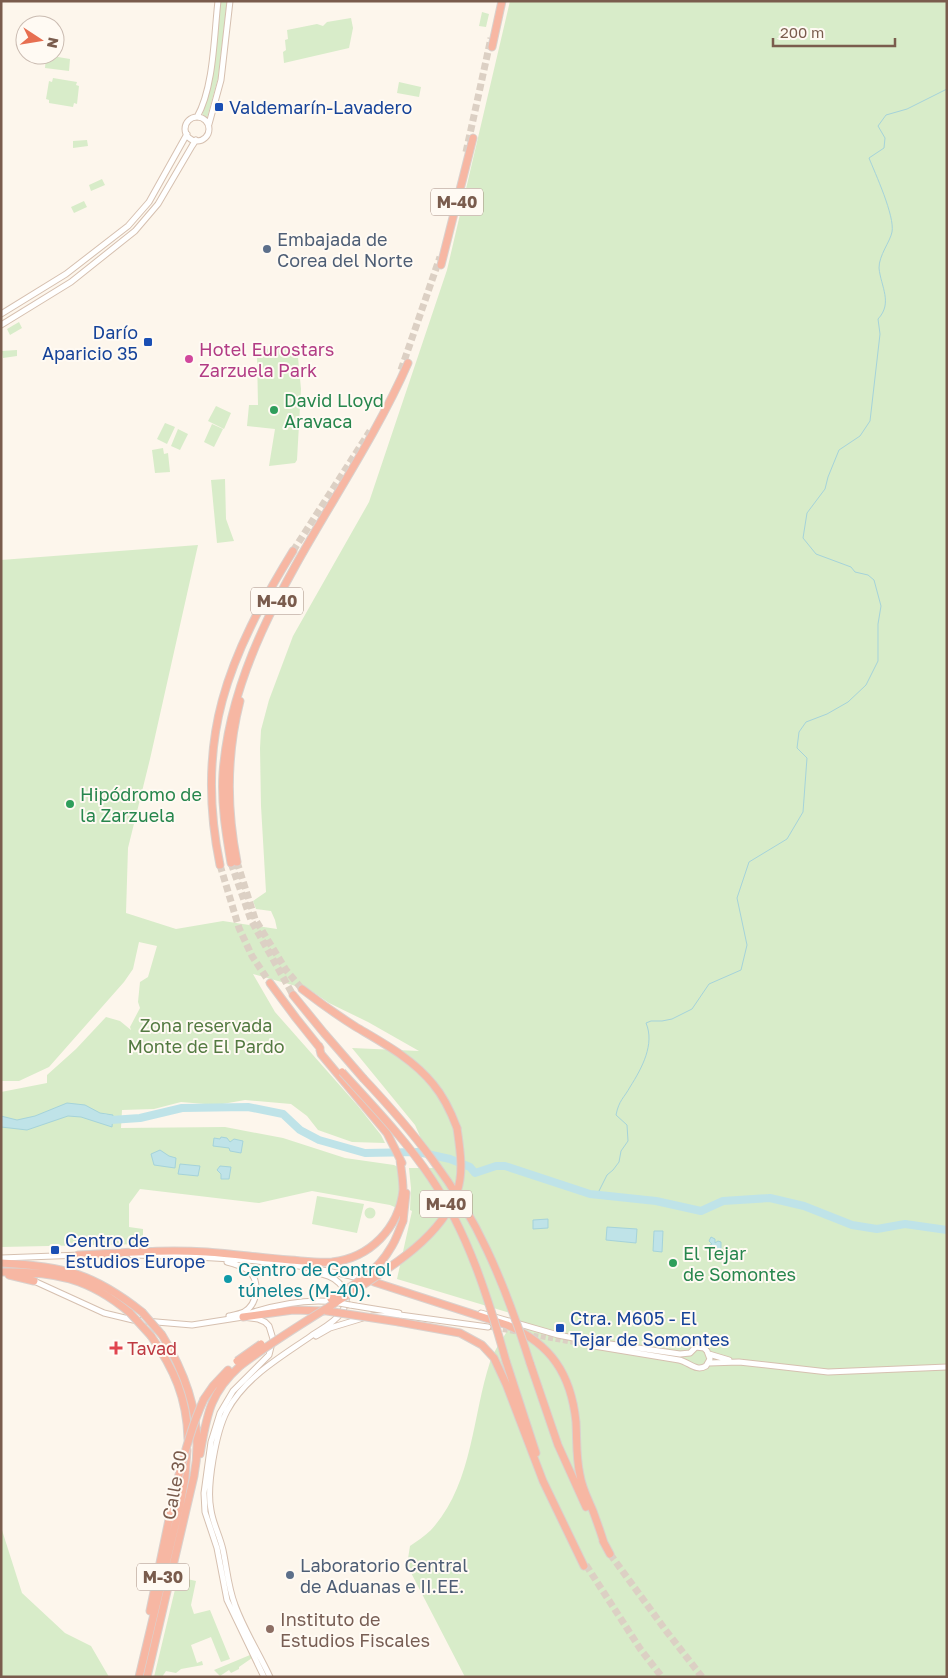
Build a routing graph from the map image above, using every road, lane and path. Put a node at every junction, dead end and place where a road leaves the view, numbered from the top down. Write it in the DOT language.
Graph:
graph roads {
  1 [pos="218,1"];
  2 [pos="230,1"];
  3 [pos="502,1"];
  4 [pos="492,46"];
  5 [pos="197,117"];
  6 [pos="209,124"];
  7 [pos="187,134"];
  8 [pos="473,138"];
  9 [pos="196,140"];
  10 [pos="441,266"];
  11 [pos="1,314"];
  12 [pos="1,325"];
  13 [pos="408,363"];
  14 [pos="293,551"];
  15 [pos="234,862"];
  16 [pos="220,864"];
  17 [pos="270,983"];
  18 [pos="302,989"];
  19 [pos="294,995"];
  20 [pos="341,1074"];
  21 [pos="400,1160"];
  22 [pos="78,1256"];
  23 [pos="1,1258"];
  24 [pos="210,1258"];
  25 [pos="261,1262"];
  26 [pos="1,1263"];
  27 [pos="1,1272"];
  28 [pos="34,1281"];
  29 [pos="374,1282"];
  30 [pos="239,1318"];
  31 [pos="425,1318"];
  32 [pos="214,1321"];
  33 [pos="488,1327"];
  34 [pos="588,1345"];
  35 [pos="287,1353"];
  36 [pos="690,1353"];
  37 [pos="710,1354"];
  38 [pos="739,1362"];
  39 [pos="689,1363"];
  40 [pos="709,1363"];
  41 [pos="238,1364"];
  42 [pos="947,1367"];
  43 [pos="196,1469"];
  44 [pos="604,1544"];
  45 [pos="610,1554"];
  46 [pos="139,1677"];
  47 [pos="147,1677"];
  48 [pos="264,1677"];
  49 [pos="270,1677"];
  1 -- 5 [label="street"];
  2 -- 6 [label="street"];
  3 -- 4 [label="highway"];
  5 -- 6 [label="street"];
  5 -- 7 [label="street"];
  6 -- 9 [label="street"];
  7 -- 9 [label="street"];
  7 -- 11 [label="street"];
  8 -- 10 [label="highway, M-40"];
  9 -- 12 [label="street"];
  13 -- 15 [label="highway, M-40"];
  14 -- 16 [label="highway, M-40"];
  17 -- 20 [label="highway, M-40"];
  18 -- 41 [label="highway, bridge"];
  19 -- 44 [label="highway, M-40, bridge"];
  20 -- 21 [label="highway"];
  20 -- 30 [label="highway, M-40, bridge"];
  21 -- 22 [label="highway"];
  21 -- 41 [label="highway, bridge"];
  22 -- 23 [label="street"];
  22 -- 24 [label="street"];
  24 -- 25 [label="street"];
  24 -- 32 [label="street"];
  25 -- 29 [label="street"];
  25 -- 35 [label="street"];
  26 -- 43 [label="highway, Calle 30 / M-30, bridge"];
  27 -- 28 [label="highway"];
  27 -- 46 [label="highway, Calle 30 / M-30, bridge"];
  28 -- 32 [label="street"];
  29 -- 36 [label="street"];
  29 -- 44 [label="highway"];
  30 -- 31 [label="street, bridge"];
  30 -- 32 [label="street"];
  30 -- 48 [label="street"];
  31 -- 33 [label="street"];
  31 -- 35 [label="street"];
  34 -- 39 [label="street"];
  35 -- 49 [label="street"];
  36 -- 37 [label="street"];
  36 -- 39 [label="street"];
  37 -- 38 [label="street"];
  37 -- 40 [label="street"];
  38 -- 40 [label="street"];
  38 -- 42 [label="street"];
  39 -- 40 [label="street"];
  41 -- 43 [label="highway"];
  41 -- 46 [label="highway, bridge"];
  43 -- 47 [label="highway, Calle 30 / M-30"];
  44 -- 45 [label="highway, M-40"];
}
